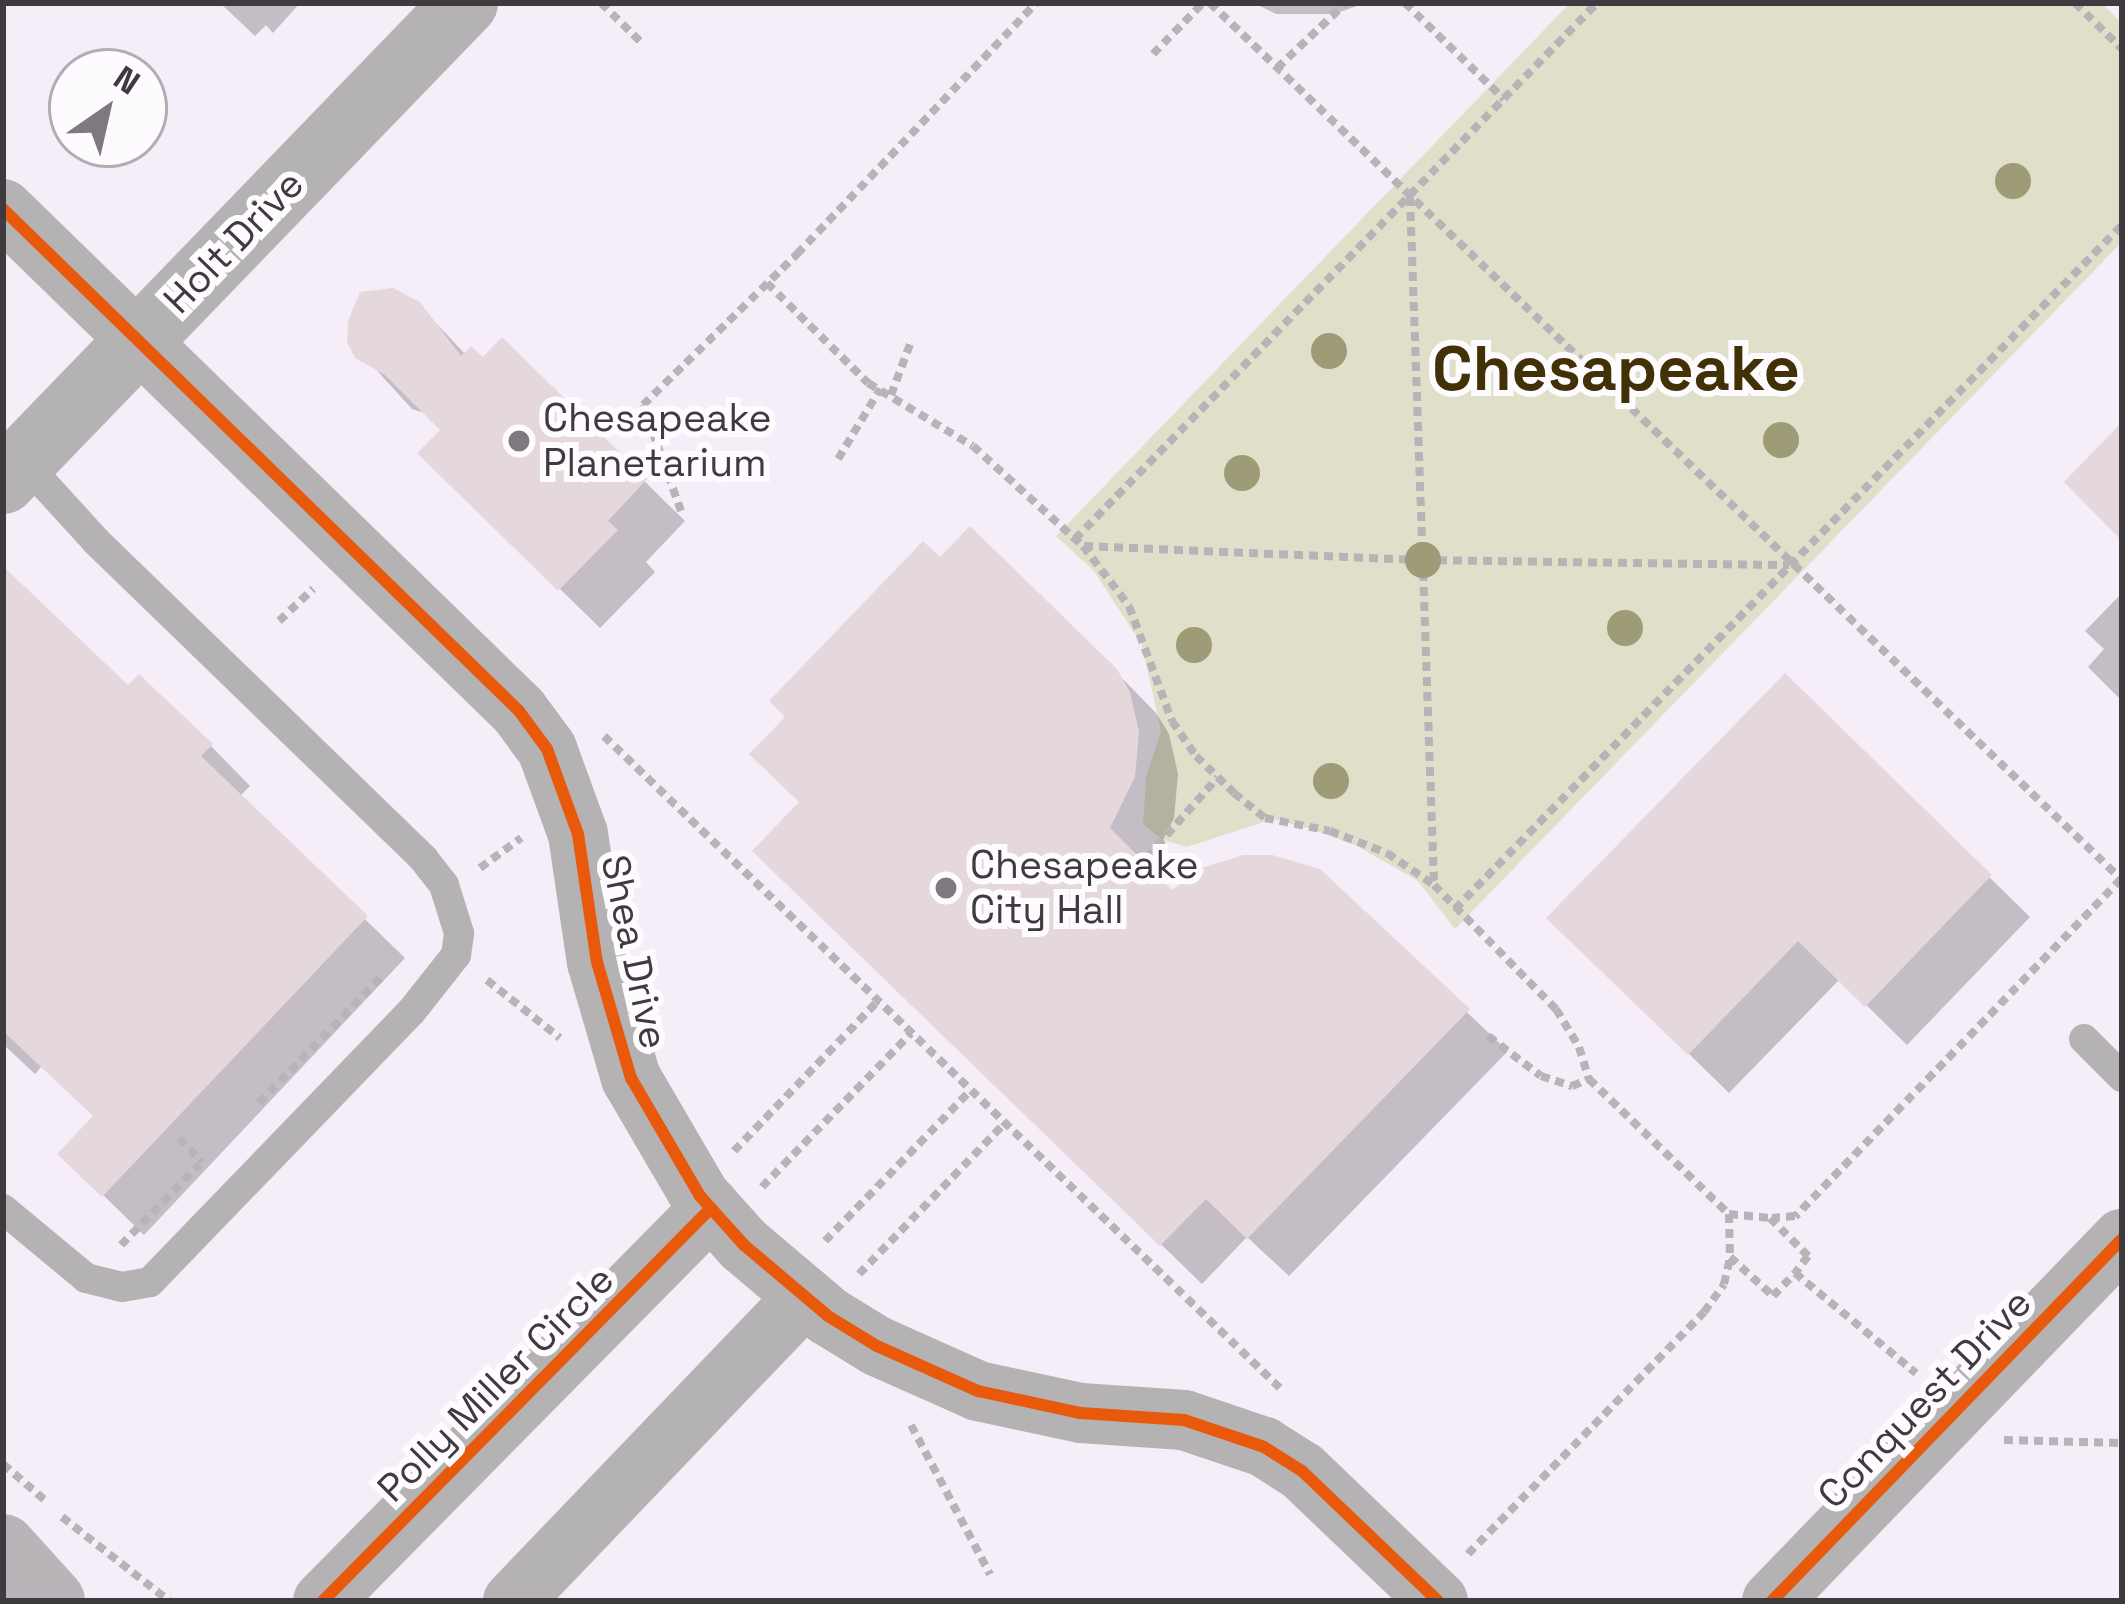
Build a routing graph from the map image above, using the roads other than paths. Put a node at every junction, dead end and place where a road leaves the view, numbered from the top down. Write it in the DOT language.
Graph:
graph roads {
  1 [pos="465,3"];
  2 [pos="3,208"];
  3 [pos="138,343"];
  4 [pos="13,471"];
  5 [pos="2084,1039"];
  6 [pos="2122,1077"];
  7 [pos="734,1184"];
  8 [pos="3,1209"];
  9 [pos="2122,1239"];
  10 [pos="826,1274"];
  11 [pos="1449,1581"];
  12 [pos="323,1601"];
  13 [pos="513,1601"];
  14 [pos="1772,1601"];
  1 -- 3 [label="street, Holt Drive"];
  2 -- 3 [label="street, Shea Drive"];
  3 -- 4 [label="street, Holt Drive"];
  3 -- 7 [label="street, Shea Drive"];
  4 -- 8 [label="lane"];
  5 -- 6 [label="lane"];
  7 -- 10 [label="street, Shea Drive"];
  7 -- 12 [label="street, Polly Miller Circle"];
  9 -- 14 [label="street, Conquest Drive"];
  10 -- 11 [label="street, Shea Drive"];
  10 -- 13 [label="street"];
}
